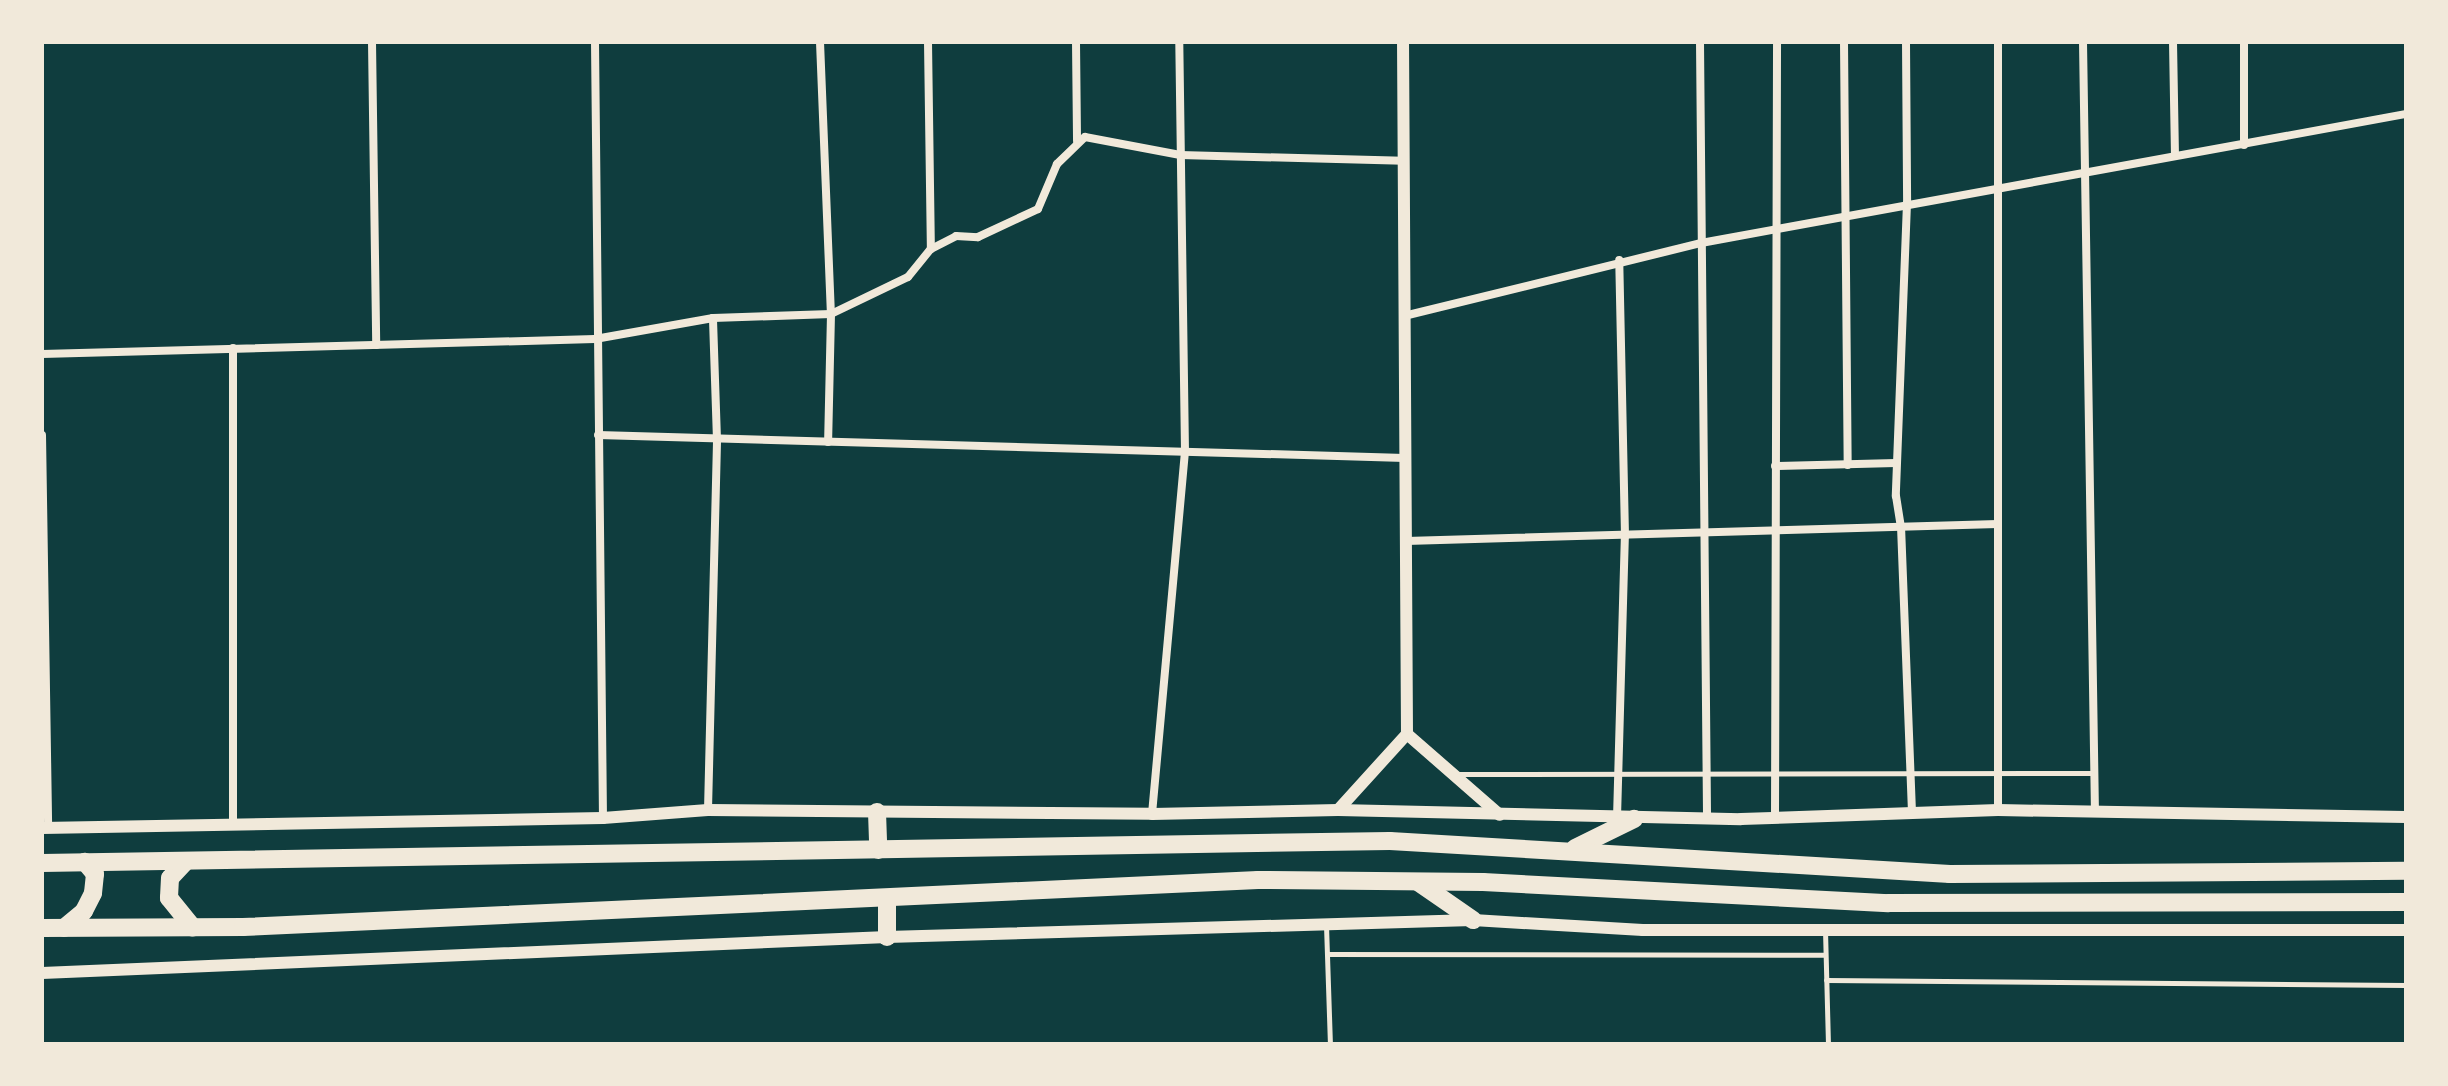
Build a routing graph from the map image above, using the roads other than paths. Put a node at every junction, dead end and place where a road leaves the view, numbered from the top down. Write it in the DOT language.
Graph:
graph roads {
  1 [pos="372,42"];
  2 [pos="595,42"];
  3 [pos="820,42"];
  4 [pos="928,42"];
  5 [pos="1076,42"];
  6 [pos="1179,42"];
  7 [pos="1403,42"];
  8 [pos="1700,42"];
  9 [pos="1777,42"];
  10 [pos="1844,42"];
  11 [pos="1906,42"];
  12 [pos="1998,42"];
  13 [pos="2083,42"];
  14 [pos="2173,42"];
  15 [pos="2244,42"];
  16 [pos="2406,114"];
  17 [pos="1077,141"];
  18 [pos="2244,145"];
  19 [pos="2175,154"];
  20 [pos="1180,155"];
  21 [pos="1403,161"];
  22 [pos="2084,170"];
  23 [pos="1997,186"];
  24 [pos="1907,203"];
  25 [pos="1846,215"];
  26 [pos="1776,228"];
  27 [pos="1701,243"];
  28 [pos="931,249"];
  29 [pos="1619,260"];
  30 [pos="831,314"];
  31 [pos="1408,315"];
  32 [pos="713,318"];
  33 [pos="595,339"];
  34 [pos="376,345"];
  35 [pos="233,348"];
  36 [pos="42,354"];
  37 [pos="42,435"];
  38 [pos="598,435"];
  39 [pos="717,440"];
  40 [pos="828,442"];
  41 [pos="1185,452"];
  42 [pos="1405,458"];
  43 [pos="1896,463"];
  44 [pos="1848,465"];
  45 [pos="1775,466"];
  46 [pos="1998,524"];
  47 [pos="1901,526"];
  48 [pos="1774,530"];
  49 [pos="1703,532"];
  50 [pos="1625,536"];
  51 [pos="1406,541"];
  52 [pos="1407,734"];
  53 [pos="1707,770"];
  54 [pos="1775,771"];
  55 [pos="1910,772"];
  56 [pos="1618,773"];
  57 [pos="1999,773"];
  58 [pos="2094,773"];
  59 [pos="1449,774"];
  60 [pos="708,810"];
  61 [pos="1338,810"];
  62 [pos="1912,810"];
  63 [pos="1998,810"];
  64 [pos="2095,811"];
  65 [pos="877,812"];
  66 [pos="1152,814"];
  67 [pos="1500,815"];
  68 [pos="2406,817"];
  69 [pos="603,818"];
  70 [pos="1625,819"];
  71 [pos="1707,819"];
  72 [pos="1775,819"];
  73 [pos="233,824"];
  74 [pos="45,828"];
  75 [pos="1573,849"];
  76 [pos="878,850"];
  77 [pos="186,861"];
  78 [pos="85,862"];
  79 [pos="42,863"];
  80 [pos="2406,871"];
  81 [pos="1418,882"];
  82 [pos="887,901"];
  83 [pos="2406,902"];
  84 [pos="1473,920"];
  85 [pos="1326,924"];
  86 [pos="42,928"];
  87 [pos="64,928"];
  88 [pos="193,928"];
  89 [pos="1825,930"];
  90 [pos="2406,930"];
  91 [pos="887,937"];
  92 [pos="1327,954"];
  93 [pos="1825,955"];
  94 [pos="42,973"];
  95 [pos="1826,980"];
  96 [pos="2406,985"];
  97 [pos="1330,1044"];
  98 [pos="1828,1044"];
  1 -- 34 [label="street"];
  2 -- 33 [label="street"];
  3 -- 30 [label="street"];
  4 -- 28 [label="street"];
  5 -- 17 [label="street"];
  6 -- 20 [label="street"];
  7 -- 21 [label="street"];
  8 -- 27 [label="street"];
  9 -- 26 [label="street"];
  10 -- 25 [label="street"];
  11 -- 24 [label="street"];
  12 -- 23 [label="street"];
  13 -- 22 [label="street"];
  14 -- 19 [label="street"];
  15 -- 18 [label="street"];
  16 -- 18 [label="street"];
  17 -- 20 [label="street"];
  17 -- 28 [label="street"];
  18 -- 19 [label="street"];
  19 -- 22 [label="street"];
  20 -- 21 [label="street"];
  20 -- 41 [label="street"];
  21 -- 31 [label="street"];
  22 -- 23 [label="street"];
  22 -- 58 [label="street"];
  23 -- 24 [label="street"];
  23 -- 46 [label="street"];
  24 -- 25 [label="street"];
  24 -- 43 [label="street"];
  25 -- 26 [label="street"];
  25 -- 44 [label="street"];
  26 -- 27 [label="street"];
  26 -- 45 [label="street"];
  27 -- 29 [label="street"];
  27 -- 49 [label="street"];
  28 -- 30 [label="street"];
  29 -- 31 [label="street"];
  29 -- 50 [label="street"];
  30 -- 32 [label="street"];
  30 -- 40 [label="street"];
  31 -- 42 [label="street"];
  32 -- 33 [label="street"];
  32 -- 39 [label="street"];
  33 -- 34 [label="street"];
  33 -- 38 [label="street"];
  34 -- 35 [label="street"];
  35 -- 36 [label="street"];
  35 -- 73 [label="street"];
  37 -- 74 [label="street"];
  38 -- 39 [label="street"];
  38 -- 69 [label="street"];
  39 -- 40 [label="street"];
  39 -- 60 [label="street"];
  40 -- 41 [label="street"];
  41 -- 42 [label="street"];
  41 -- 66 [label="street"];
  42 -- 51 [label="street"];
  43 -- 44 [label="street"];
  43 -- 47 [label="street"];
  44 -- 45 [label="street"];
  45 -- 48 [label="street"];
  46 -- 47 [label="street"];
  46 -- 57 [label="street"];
  47 -- 48 [label="street"];
  47 -- 55 [label="street"];
  48 -- 49 [label="street"];
  48 -- 54 [label="street"];
  49 -- 50 [label="street"];
  49 -- 53 [label="street"];
  50 -- 51 [label="street"];
  50 -- 56 [label="street"];
  51 -- 52 [label="street"];
  52 -- 59 [label="street"];
  52 -- 61 [label="street"];
  53 -- 54 [label="lane"];
  53 -- 56 [label="lane"];
  53 -- 71 [label="street"];
  54 -- 55 [label="lane"];
  54 -- 72 [label="street"];
  55 -- 57 [label="lane"];
  55 -- 62 [label="street"];
  56 -- 59 [label="lane"];
  56 -- 70 [label="street"];
  57 -- 58 [label="lane"];
  57 -- 63 [label="street"];
  58 -- 64 [label="street"];
  59 -- 67 [label="street"];
  60 -- 65 [label="street"];
  60 -- 69 [label="street"];
  61 -- 66 [label="street"];
  61 -- 67 [label="street"];
  62 -- 63 [label="street"];
  62 -- 72 [label="street"];
  63 -- 64 [label="street"];
  64 -- 68 [label="street"];
  65 -- 66 [label="street"];
  65 -- 76 [label="highway"];
  67 -- 70 [label="street"];
  69 -- 73 [label="street"];
  70 -- 71 [label="street"];
  70 -- 75 [label="highway"];
  71 -- 72 [label="street"];
  73 -- 74 [label="street"];
  75 -- 76 [label="highway"];
  75 -- 80 [label="highway"];
  76 -- 77 [label="highway"];
  77 -- 78 [label="highway"];
  77 -- 88 [label="highway"];
  78 -- 79 [label="highway"];
  78 -- 87 [label="highway"];
  81 -- 82 [label="highway"];
  81 -- 83 [label="highway"];
  81 -- 84 [label="highway"];
  82 -- 88 [label="highway"];
  82 -- 91 [label="highway"];
  84 -- 85 [label="street"];
  84 -- 89 [label="street"];
  85 -- 91 [label="street"];
  85 -- 92 [label="lane"];
  86 -- 87 [label="highway"];
  87 -- 88 [label="highway"];
  89 -- 90 [label="street"];
  89 -- 93 [label="lane"];
  91 -- 94 [label="street"];
  92 -- 93 [label="lane"];
  92 -- 97 [label="lane"];
  93 -- 95 [label="lane"];
  95 -- 96 [label="lane"];
  95 -- 98 [label="lane"];
}
